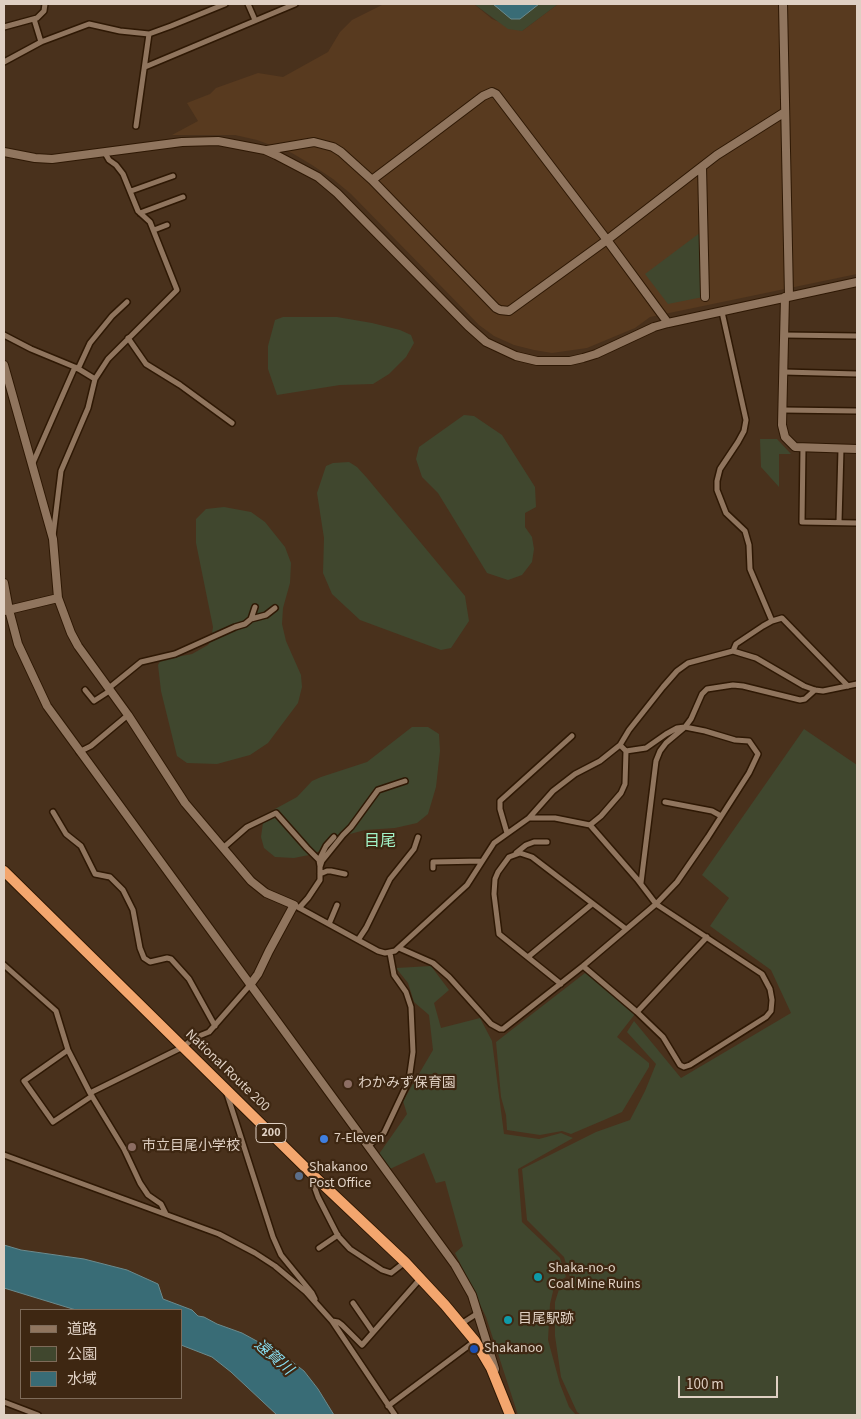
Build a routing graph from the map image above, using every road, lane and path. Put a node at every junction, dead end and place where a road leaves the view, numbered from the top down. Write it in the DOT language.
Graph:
graph roads {
  1 [pos="45,4"];
  2 [pos="225,4"];
  3 [pos="248,4"];
  4 [pos="295,4"];
  5 [pos="783,4"];
  6 [pos="34,19"];
  7 [pos="255,20"];
  8 [pos="4,27"];
  9 [pos="149,34"];
  10 [pos="41,42"];
  11 [pos="4,62"];
  12 [pos="145,67"];
  13 [pos="785,112"];
  14 [pos="136,126"];
  15 [pos="264,150"];
  16 [pos="4,152"];
  17 [pos="105,153"];
  18 [pos="702,167"];
  19 [pos="173,176"];
  20 [pos="372,180"];
  21 [pos="131,191"];
  22 [pos="183,198"];
  23 [pos="140,213"];
  24 [pos="167,225"];
  25 [pos="154,230"];
  26 [pos="607,240"];
  27 [pos="857,282"];
  28 [pos="787,296"];
  29 [pos="705,297"];
  30 [pos="127,302"];
  31 [pos="722,312"];
  32 [pos="668,323"];
  33 [pos="4,335"];
  34 [pos="784,335"];
  35 [pos="857,336"];
  36 [pos="128,338"];
  37 [pos="4,365"];
  38 [pos="76,368"];
  39 [pos="784,372"];
  40 [pos="857,374"];
  41 [pos="95,379"];
  42 [pos="783,410"];
  43 [pos="857,411"];
  44 [pos="232,423"];
  45 [pos="803,448"];
  46 [pos="840,449"];
  47 [pos="857,449"];
  48 [pos="31,465"];
  49 [pos="839,522"];
  50 [pos="857,523"];
  51 [pos="53,539"];
  52 [pos="4,583"];
  53 [pos="58,598"];
  54 [pos="255,607"];
  55 [pos="275,608"];
  56 [pos="6,610"];
  57 [pos="251,619"];
  58 [pos="772,621"];
  59 [pos="733,651"];
  60 [pos="857,684"];
  61 [pos="848,686"];
  62 [pos="110,689"];
  63 [pos="85,690"];
  64 [pos="815,690"];
  65 [pos="128,715"];
  66 [pos="685,727"];
  67 [pos="572,736"];
  68 [pos="620,745"];
  69 [pos="626,750"];
  70 [pos="79,752"];
  71 [pos="405,781"];
  72 [pos="664,802"];
  73 [pos="53,812"];
  74 [pos="721,816"];
  75 [pos="529,818"];
  76 [pos="590,825"];
  77 [pos="507,833"];
  78 [pos="334,837"];
  79 [pos="418,837"];
  80 [pos="547,842"];
  81 [pos="223,848"];
  82 [pos="516,853"];
  83 [pos="319,860"];
  84 [pos="482,861"];
  85 [pos="320,867"];
  86 [pos="433,868"];
  87 [pos="4,871"];
  88 [pos="320,874"];
  89 [pos="344,874"];
  90 [pos="640,883"];
  91 [pos="592,904"];
  92 [pos="656,904"];
  93 [pos="338,905"];
  94 [pos="296,907"];
  95 [pos="329,924"];
  96 [pos="626,929"];
  97 [pos="707,937"];
  98 [pos="358,940"];
  99 [pos="400,948"];
  100 [pos="390,953"];
  101 [pos="528,957"];
  102 [pos="4,965"];
  103 [pos="583,966"];
  104 [pos="561,984"];
  105 [pos="250,985"];
  106 [pos="637,1012"];
  107 [pos="215,1026"];
  108 [pos="183,1047"];
  109 [pos="68,1050"];
  110 [pos="225,1087"];
  111 [pos="91,1094"];
  112 [pos="368,1146"];
  113 [pos="4,1155"];
  114 [pos="314,1176"];
  115 [pos="166,1214"];
  116 [pos="338,1235"];
  117 [pos="319,1248"];
  118 [pos="405,1262"];
  119 [pos="420,1279"];
  120 [pos="353,1306"];
  121 [pos="319,1307"];
  122 [pos="479,1313"];
  123 [pos="332,1321"];
  124 [pos="461,1324"];
  125 [pos="373,1332"];
  126 [pos="475,1341"];
  127 [pos="500,1388"];
  128 [pos="4,1402"];
  129 [pos="388,1406"];
  130 [pos="38,1415"];
  131 [pos="395,1415"];
  132 [pos="510,1415"];
  1 -- 6 [label="street"];
  2 -- 9 [label="street"];
  3 -- 7 [label="street"];
  4 -- 7 [label="street"];
  5 -- 13 [label="street"];
  6 -- 8 [label="street"];
  6 -- 10 [label="street"];
  7 -- 12 [label="street"];
  9 -- 10 [label="street"];
  9 -- 12 [label="street"];
  10 -- 11 [label="street"];
  12 -- 14 [label="street"];
  13 -- 18 [label="street"];
  13 -- 28 [label="street"];
  15 -- 17 [label="street"];
  15 -- 20 [label="street"];
  15 -- 32 [label="street"];
  16 -- 17 [label="street"];
  17 -- 21 [label="street"];
  18 -- 26 [label="street"];
  18 -- 29 [label="street"];
  19 -- 21 [label="street"];
  20 -- 26 [label="street"];
  20 -- 26 [label="street"];
  21 -- 23 [label="street"];
  22 -- 23 [label="street"];
  23 -- 25 [label="street"];
  24 -- 25 [label="street"];
  25 -- 36 [label="street"];
  26 -- 32 [label="street"];
  27 -- 28 [label="street"];
  28 -- 31 [label="street"];
  28 -- 34 [label="street"];
  30 -- 38 [label="street"];
  31 -- 32 [label="street"];
  31 -- 58 [label="street"];
  33 -- 38 [label="street"];
  34 -- 35 [label="street"];
  34 -- 39 [label="street"];
  36 -- 41 [label="street"];
  36 -- 44 [label="street"];
  37 -- 48 [label="street"];
  38 -- 41 [label="street"];
  38 -- 48 [label="street"];
  39 -- 40 [label="street"];
  39 -- 42 [label="street"];
  41 -- 51 [label="street"];
  42 -- 43 [label="street"];
  42 -- 45 [label="street"];
  45 -- 46 [label="street"];
  45 -- 49 [label="street"];
  46 -- 47 [label="street"];
  46 -- 49 [label="street"];
  48 -- 51 [label="street"];
  49 -- 50 [label="street"];
  51 -- 53 [label="street"];
  52 -- 56 [label="street"];
  53 -- 56 [label="street"];
  53 -- 62 [label="street"];
  54 -- 57 [label="street"];
  55 -- 57 [label="street"];
  56 -- 70 [label="street"];
  57 -- 62 [label="street"];
  58 -- 59 [label="street"];
  58 -- 61 [label="street"];
  59 -- 64 [label="street"];
  59 -- 68 [label="street"];
  60 -- 61 [label="street"];
  61 -- 64 [label="street"];
  62 -- 63 [label="street"];
  62 -- 65 [label="street"];
  64 -- 66 [label="street"];
  65 -- 70 [label="street"];
  65 -- 81 [label="street"];
  66 -- 69 [label="street"];
  66 -- 74 [label="street"];
  66 -- 90 [label="street"];
  67 -- 77 [label="street"];
  68 -- 69 [label="street"];
  68 -- 75 [label="street"];
  69 -- 76 [label="street"];
  70 -- 105 [label="street"];
  71 -- 85 [label="street"];
  72 -- 74 [label="street"];
  73 -- 107 [label="street"];
  74 -- 92 [label="street"];
  75 -- 76 [label="street"];
  75 -- 77 [label="street"];
  76 -- 90 [label="street"];
  77 -- 84 [label="street"];
  78 -- 83 [label="street"];
  79 -- 98 [label="street"];
  80 -- 82 [label="street"];
  81 -- 83 [label="street"];
  81 -- 94 [label="street"];
  82 -- 91 [label="street"];
  82 -- 101 [label="street"];
  83 -- 85 [label="street"];
  84 -- 86 [label="street"];
  84 -- 99 [label="street"];
  85 -- 88 [label="street"];
  87 -- 108 [label="highway, National Route 200 / 200"];
  88 -- 89 [label="street"];
  88 -- 94 [label="street"];
  90 -- 92 [label="street"];
  91 -- 96 [label="street"];
  91 -- 101 [label="street"];
  92 -- 96 [label="street"];
  92 -- 97 [label="street"];
  93 -- 95 [label="street"];
  94 -- 95 [label="street"];
  94 -- 105 [label="street"];
  95 -- 98 [label="street"];
  96 -- 103 [label="street"];
  97 -- 106 [label="street"];
  97 -- 106 [label="street"];
  98 -- 100 [label="street"];
  99 -- 100 [label="street"];
  99 -- 104 [label="street"];
  100 -- 112 [label="street"];
  101 -- 104 [label="street"];
  102 -- 109 [label="street"];
  103 -- 104 [label="street"];
  103 -- 106 [label="street"];
  105 -- 107 [label="street"];
  105 -- 112 [label="street"];
  107 -- 108 [label="street"];
  108 -- 110 [label="highway, National Route 200 / 200"];
  108 -- 111 [label="street"];
  109 -- 111 [label="street"];
  109 -- 111 [label="street"];
  110 -- 114 [label="highway, National Route 200 / 200"];
  110 -- 121 [label="street"];
  111 -- 115 [label="street"];
  112 -- 122 [label="street"];
  113 -- 115 [label="street"];
  114 -- 116 [label="street"];
  114 -- 118 [label="highway, National Route 200 / 200"];
  115 -- 121 [label="street"];
  116 -- 117 [label="street"];
  116 -- 118 [label="street"];
  118 -- 119 [label="highway, National Route 200 / 200"];
  119 -- 124 [label="highway, National Route 200 / 200"];
  119 -- 125 [label="street"];
  120 -- 125 [label="street"];
  121 -- 123 [label="street"];
  122 -- 124 [label="street"];
  122 -- 127 [label="street"];
  123 -- 125 [label="street"];
  123 -- 129 [label="street"];
  124 -- 126 [label="highway, National Route 200 / 200"];
  126 -- 127 [label="highway, National Route 200 / 200"];
  126 -- 129 [label="street"];
  127 -- 132 [label="highway, National Route 200 / 200"];
  128 -- 130 [label="street"];
  129 -- 131 [label="street"];
}
